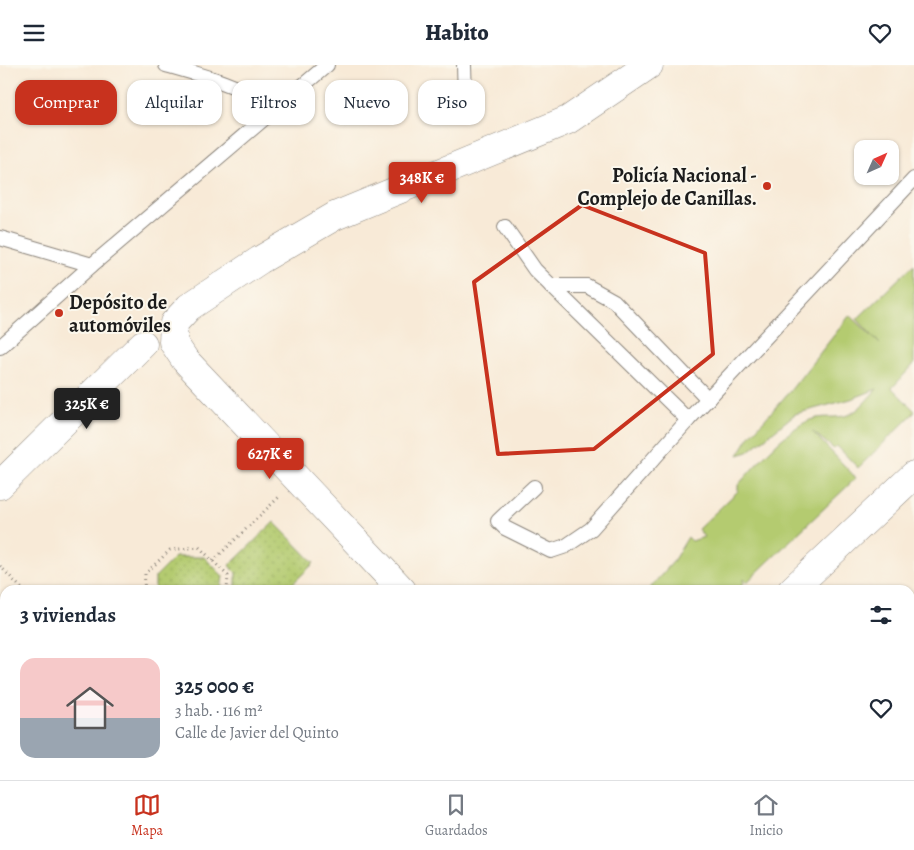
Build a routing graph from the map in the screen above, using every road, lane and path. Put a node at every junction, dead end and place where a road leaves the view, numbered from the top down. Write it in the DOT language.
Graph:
graph roads {
  1 [pos="166,65"];
  2 [pos="327,65"];
  3 [pos="464,65"];
  4 [pos="649,65"];
  5 [pos="309,80"];
  6 [pos="464,80"];
  7 [pos="232,85"];
  8 [pos="255,125"];
  9 [pos="914,179"];
  10 [pos="505,227"];
  11 [pos="0,238"];
  12 [pos="92,265"];
  13 [pos="551,286"];
  14 [pos="143,344"];
  15 [pos="0,347"];
  16 [pos="708,399"];
  17 [pos="688,420"];
  18 [pos="914,475"];
  19 [pos="298,478"];
  20 [pos="0,485"];
  21 [pos="534,487"];
  22 [pos="213,561"];
  23 [pos="0,566"];
  24 [pos="18,585"];
  25 [pos="144,585"];
  26 [pos="227,585"];
  27 [pos="397,585"];
  28 [pos="797,585"];
  1 -- 7 [label="lane"];
  2 -- 5 [label="lane"];
  3 -- 6 [label="lane"];
  4 -- 19 [label="street"];
  8 -- 12 [label="lane"];
  9 -- 16 [label="lane"];
  10 -- 13 [label="lane"];
  11 -- 12 [label="lane"];
  12 -- 15 [label="lane"];
  13 -- 16 [label="lane"];
  13 -- 17 [label="lane"];
  14 -- 20 [label="street"];
  16 -- 17 [label="lane"];
  17 -- 21 [label="lane"];
  18 -- 28 [label="street"];
  19 -- 22 [label="path"];
  19 -- 27 [label="street"];
  22 -- 25 [label="path"];
  22 -- 26 [label="path"];
  23 -- 24 [label="path"];
}
